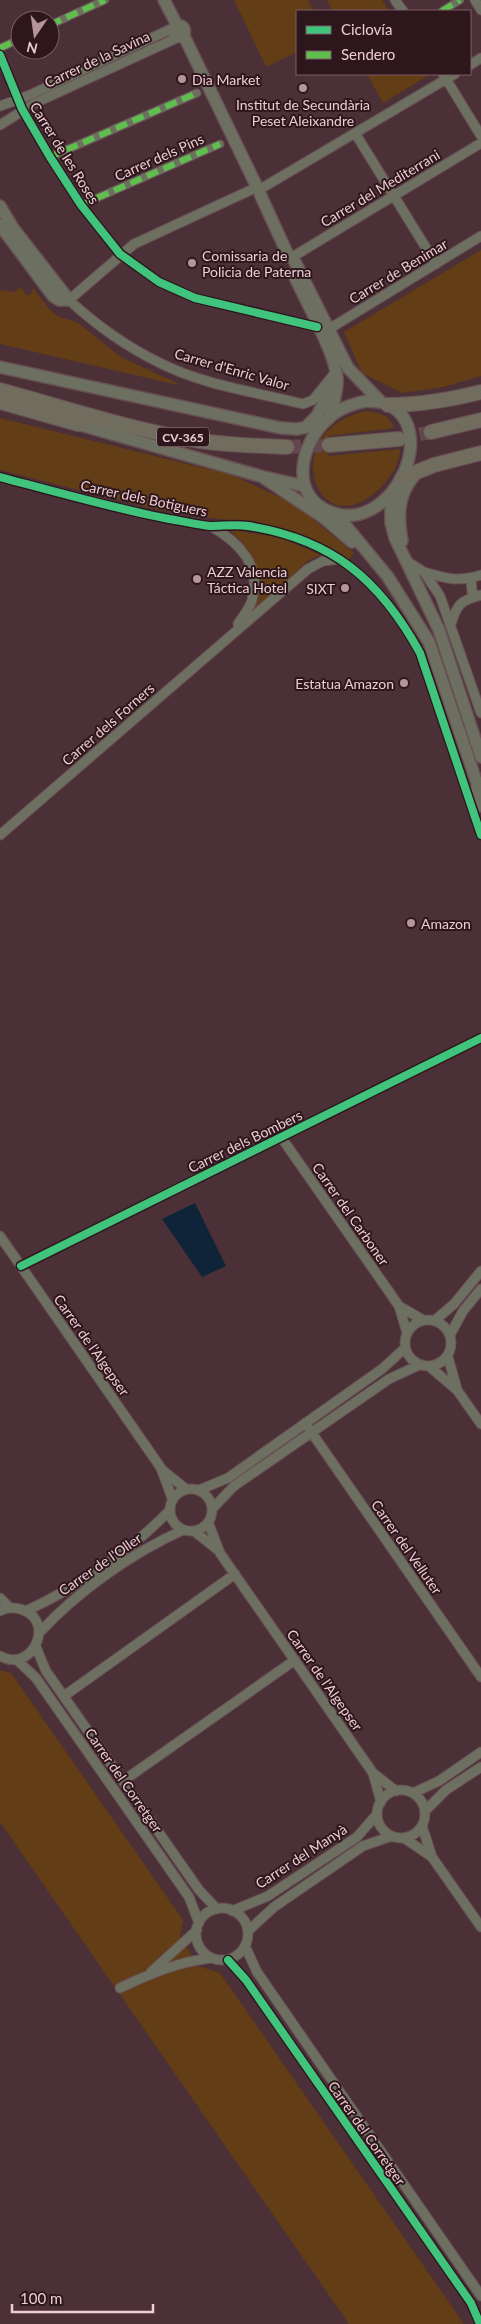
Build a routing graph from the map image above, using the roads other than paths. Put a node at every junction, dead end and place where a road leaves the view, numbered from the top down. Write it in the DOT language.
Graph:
graph roads {
  1 [pos="105,0"];
  2 [pos="164,0"];
  3 [pos="460,0"];
  4 [pos="475,0"];
  5 [pos="444,10"];
  6 [pos="481,10"];
  7 [pos="60,20"];
  8 [pos="179,30"];
  9 [pos="0,54"];
  10 [pos="445,76"];
  11 [pos="197,93"];
  12 [pos="18,100"];
  13 [pos="0,106"];
  14 [pos="22,109"];
  15 [pos="0,125"];
  16 [pos="355,133"];
  17 [pos="481,136"];
  18 [pos="481,143"];
  19 [pos="220,144"];
  20 [pos="50,157"];
  21 [pos="258,189"];
  22 [pos="394,195"];
  23 [pos="81,205"];
  24 [pos="0,206"];
  25 [pos="0,225"];
  26 [pos="481,236"];
  27 [pos="120,254"];
  28 [pos="291,258"];
  29 [pos="436,264"];
  30 [pos="70,300"];
  31 [pos="323,328"];
  32 [pos="0,367"];
  33 [pos="335,372"];
  34 [pos="0,390"];
  35 [pos="481,392"];
  36 [pos="0,394"];
  37 [pos="385,403"];
  38 [pos="0,404"];
  39 [pos="79,418"];
  40 [pos="326,420"];
  41 [pos="481,420"];
  42 [pos="306,427"];
  43 [pos="432,432"];
  44 [pos="399,439"];
  45 [pos="329,445"];
  46 [pos="287,447"];
  47 [pos="481,453"];
  48 [pos="417,472"];
  49 [pos="260,476"];
  50 [pos="0,477"];
  51 [pos="402,478"];
  52 [pos="304,486"];
  53 [pos="391,494"];
  54 [pos="337,515"];
  55 [pos="209,526"];
  56 [pos="339,559"];
  57 [pos="374,561"];
  58 [pos="408,562"];
  59 [pos="424,572"];
  60 [pos="481,575"];
  61 [pos="471,578"];
  62 [pos="478,596"];
  63 [pos="451,624"];
  64 [pos="233,632"];
  65 [pos="481,713"];
  66 [pos="463,744"];
  67 [pos="481,757"];
  68 [pos="481,794"];
  69 [pos="481,806"];
  70 [pos="0,835"];
  71 [pos="481,835"];
  72 [pos="481,1038"];
  73 [pos="281,1137"];
  74 [pos="0,1236"];
  75 [pos="20,1266"];
  76 [pos="481,1271"];
  77 [pos="481,1289"];
  78 [pos="399,1306"];
  79 [pos="423,1320"];
  80 [pos="434,1321"];
  81 [pos="407,1333"];
  82 [pos="450,1335"];
  83 [pos="405,1348"];
  84 [pos="448,1357"];
  85 [pos="419,1365"];
  86 [pos="430,1367"];
  87 [pos="457,1390"];
  88 [pos="305,1424"];
  89 [pos="481,1424"];
  90 [pos="311,1433"];
  91 [pos="161,1468"];
  92 [pos="186,1489"];
  93 [pos="199,1490"];
  94 [pos="172,1498"];
  95 [pos="212,1509"];
  96 [pos="169,1511"];
  97 [pos="208,1522"];
  98 [pos="183,1530"];
  99 [pos="194,1531"];
  100 [pos="220,1553"];
  101 [pos="235,1574"];
  102 [pos="0,1598"];
  103 [pos="10,1608"];
  104 [pos="26,1610"];
  105 [pos="0,1611"];
  106 [pos="40,1632"];
  107 [pos="36,1648"];
  108 [pos="0,1656"];
  109 [pos="17,1660"];
  110 [pos="295,1660"];
  111 [pos="481,1677"];
  112 [pos="64,1696"];
  113 [pos="481,1752"];
  114 [pos="481,1767"];
  115 [pos="373,1773"];
  116 [pos="123,1781"];
  117 [pos="396,1791"];
  118 [pos="413,1793"];
  119 [pos="381,1802"];
  120 [pos="425,1811"];
  121 [pos="378,1814"];
  122 [pos="422,1826"];
  123 [pos="392,1836"];
  124 [pos="404,1838"];
  125 [pos="432,1857"];
  126 [pos="217,1909"];
  127 [pos="232,1911"];
  128 [pos="198,1926"];
  129 [pos="481,1927"];
  130 [pos="248,1931"];
  131 [pos="245,1946"];
  132 [pos="210,1958"];
  133 [pos="228,1960"];
  134 [pos="149,1974"];
  135 [pos="120,1988"];
  136 [pos="481,2296"];
  137 [pos="480,2324"];
  1 -- 7 [label="street"];
  2 -- 8 [label="street"];
  3 -- 5 [label="street"];
  4 -- 6 [label="street"];
  8 -- 12 [label="street, Carrer de la Savina"];
  8 -- 14 [label="street, Carrer de la Savina"];
  8 -- 21 [label="street"];
  9 -- 12 [label="street, Carrer de les Roses"];
  10 -- 16 [label="street"];
  10 -- 17 [label="street"];
  11 -- 20 [label="street"];
  12 -- 13 [label="street, Carrer de la Savina"];
  12 -- 14 [label="street, Carrer de les Roses"];
  14 -- 15 [label="street, Carrer de la Savina"];
  14 -- 20 [label="street, Carrer de les Roses"];
  16 -- 21 [label="street"];
  16 -- 22 [label="street"];
  18 -- 22 [label="street, Carrer del Mediterrani"];
  19 -- 23 [label="street, Carrer dels Pins"];
  20 -- 23 [label="street, Carrer de les Roses"];
  21 -- 27 [label="street"];
  21 -- 28 [label="street"];
  22 -- 28 [label="street, Carrer del Mediterrani"];
  22 -- 29 [label="street"];
  23 -- 27 [label="street, Carrer de les Roses"];
  24 -- 30 [label="street, Carrer d'Enric Valor"];
  25 -- 30 [label="street, Carrer d'Enric Valor"];
  26 -- 29 [label="street, Carrer de Benimar"];
  27 -- 30 [label="street"];
  27 -- 31 [label="street, Carrer de les Roses"];
  28 -- 31 [label="street"];
  29 -- 31 [label="street, Carrer de Benimar"];
  30 -- 33 [label="street, Carrer d'Enric Valor"];
  31 -- 33 [label="street"];
  31 -- 37 [label="street"];
  32 -- 42 [label="street"];
  33 -- 40 [label="street"];
  33 -- 42 [label="street"];
  34 -- 39 [label="main road, CV-365"];
  35 -- 37 [label="main road"];
  36 -- 39 [label="main road, CV-365"];
  37 -- 40 [label="street"];
  37 -- 51 [label="street"];
  38 -- 39 [label="main road"];
  39 -- 46 [label="main road, CV-365"];
  39 -- 49 [label="street"];
  40 -- 42 [label="street"];
  40 -- 52 [label="street"];
  41 -- 43 [label="main road"];
  44 -- 45 [label="main road"];
  47 -- 48 [label="main road"];
  48 -- 51 [label="main road"];
  48 -- 58 [label="street"];
  49 -- 52 [label="street"];
  49 -- 57 [label="street"];
  50 -- 55 [label="street, Carrer dels Botiguers"];
  51 -- 53 [label="street"];
  52 -- 54 [label="street"];
  53 -- 54 [label="street"];
  53 -- 58 [label="street"];
  54 -- 57 [label="street"];
  55 -- 56 [label="street, Carrer dels Botiguers"];
  55 -- 64 [label="street, Carrer dels Forners"];
  56 -- 64 [label="street, Carrer dels Forners"];
  56 -- 71 [label="street, Carrer dels Botiguers"];
  57 -- 66 [label="street"];
  58 -- 59 [label="street"];
  58 -- 67 [label="street"];
  59 -- 61 [label="street"];
  59 -- 63 [label="street"];
  60 -- 61 [label="street"];
  61 -- 62 [label="street"];
  62 -- 63 [label="street"];
  63 -- 65 [label="street"];
  64 -- 70 [label="street, Carrer dels Forners"];
  66 -- 68 [label="street"];
  66 -- 69 [label="street"];
  72 -- 73 [label="street, Carrer dels Bombers"];
  73 -- 75 [label="street, Carrer dels Bombers"];
  73 -- 78 [label="street, Carrer del Carboner"];
  74 -- 75 [label="street, Carrer de l'Algepser"];
  75 -- 91 [label="street, Carrer de l'Algepser"];
  76 -- 80 [label="street"];
  77 -- 82 [label="street"];
  78 -- 79 [label="street, Carrer del Carboner"];
  78 -- 81 [label="street, Carrer del Carboner"];
  79 -- 80 [label="street"];
  79 -- 81 [label="street"];
  80 -- 82 [label="street"];
  81 -- 83 [label="street"];
  82 -- 84 [label="street"];
  83 -- 85 [label="street"];
  83 -- 88 [label="street"];
  84 -- 86 [label="street"];
  84 -- 87 [label="street"];
  85 -- 86 [label="street"];
  85 -- 90 [label="street"];
  86 -- 87 [label="street"];
  87 -- 89 [label="street"];
  88 -- 90 [label="street"];
  88 -- 93 [label="street"];
  90 -- 95 [label="street"];
  90 -- 111 [label="street, Carrer del Velluter"];
  91 -- 92 [label="street"];
  91 -- 94 [label="street"];
  92 -- 93 [label="street"];
  92 -- 94 [label="street"];
  93 -- 95 [label="street"];
  94 -- 96 [label="street"];
  95 -- 97 [label="street"];
  96 -- 98 [label="street"];
  96 -- 104 [label="street, Carrer de l'Oller"];
  97 -- 99 [label="street"];
  97 -- 100 [label="street"];
  98 -- 99 [label="street"];
  98 -- 106 [label="street, Carrer de l'Oller"];
  99 -- 100 [label="street"];
  100 -- 101 [label="street, Carrer de l'Algepser"];
  101 -- 110 [label="street, Carrer de l'Algepser"];
  101 -- 112 [label="street"];
  102 -- 103 [label="street"];
  103 -- 104 [label="street"];
  103 -- 105 [label="street"];
  104 -- 106 [label="street"];
  106 -- 107 [label="street"];
  107 -- 109 [label="street"];
  107 -- 112 [label="street, Carrer del Corretger"];
  108 -- 109 [label="street"];
  109 -- 128 [label="street, Carrer del Corretger"];
  110 -- 115 [label="street, Carrer de l'Algepser"];
  110 -- 116 [label="street"];
  112 -- 116 [label="street, Carrer del Corretger"];
  113 -- 118 [label="street"];
  114 -- 120 [label="street"];
  115 -- 117 [label="street"];
  115 -- 119 [label="street"];
  116 -- 126 [label="street, Carrer del Corretger"];
  117 -- 118 [label="street"];
  117 -- 119 [label="street"];
  118 -- 120 [label="street"];
  119 -- 121 [label="street"];
  120 -- 122 [label="street"];
  121 -- 123 [label="street"];
  121 -- 127 [label="street, Carrer del Manyà"];
  122 -- 124 [label="street"];
  122 -- 125 [label="street"];
  123 -- 124 [label="street"];
  123 -- 130 [label="street, Carrer del Manyà"];
  124 -- 125 [label="street"];
  125 -- 129 [label="street"];
  126 -- 127 [label="street"];
  126 -- 128 [label="street"];
  127 -- 130 [label="street"];
  128 -- 132 [label="street"];
  128 -- 134 [label="street"];
  130 -- 131 [label="street"];
  131 -- 133 [label="street"];
  131 -- 136 [label="street, Carrer del Corretger"];
  132 -- 133 [label="street"];
  132 -- 134 [label="street"];
  133 -- 137 [label="street, Carrer del Corretger"];
  134 -- 135 [label="street"];
}
